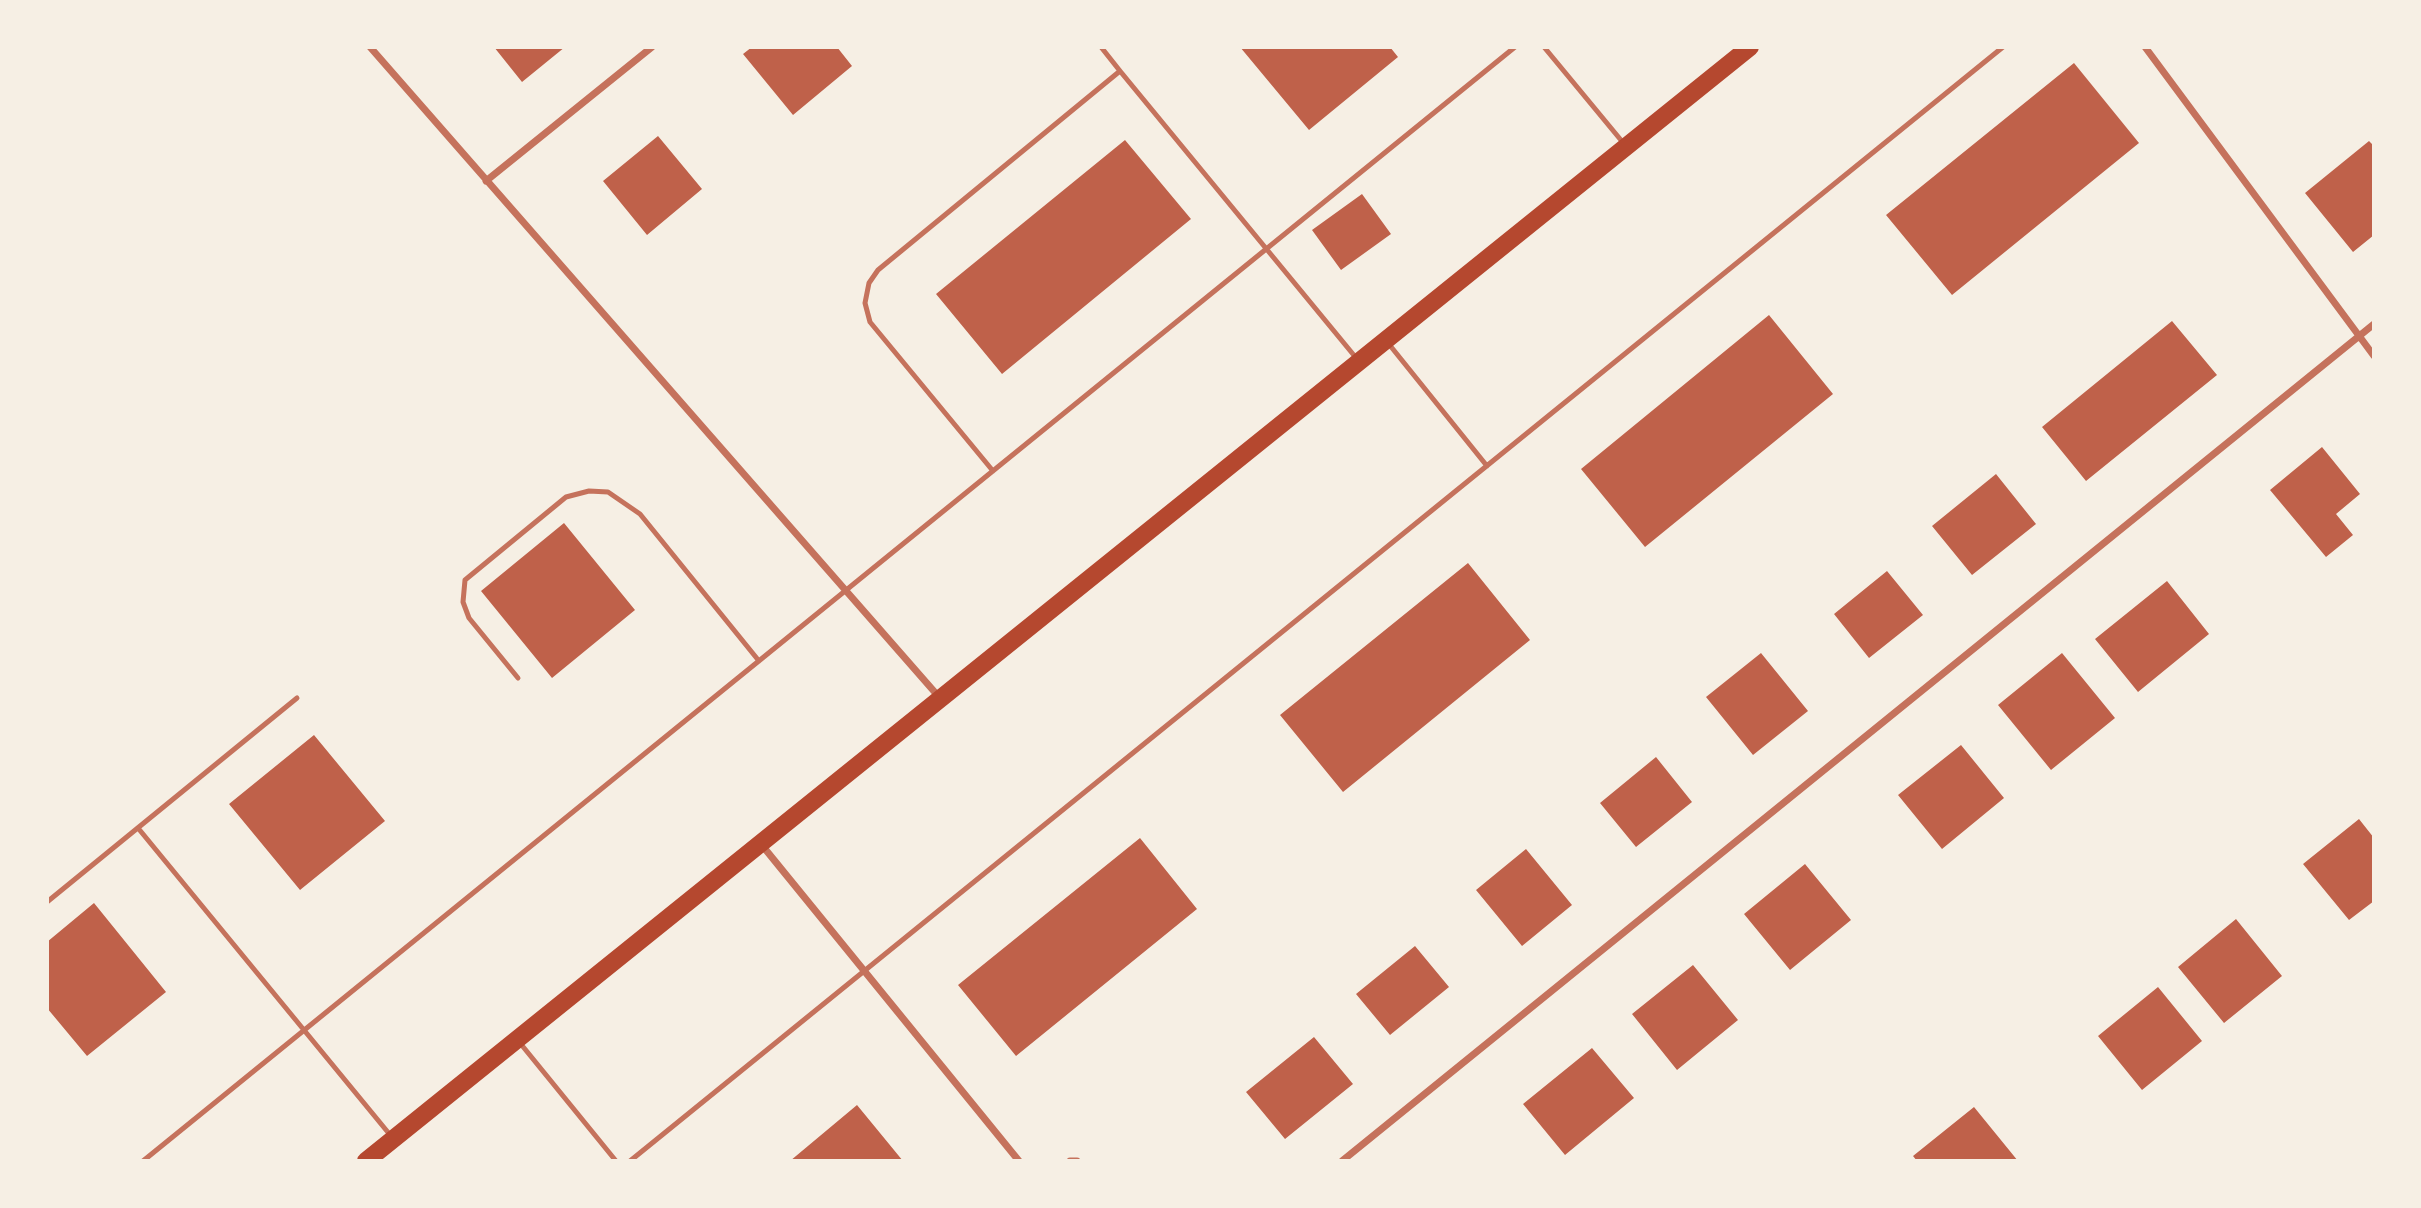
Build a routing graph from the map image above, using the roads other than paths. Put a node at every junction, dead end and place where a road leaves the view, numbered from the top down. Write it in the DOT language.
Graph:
graph roads {
  1 [pos="370,47"];
  2 [pos="652,47"];
  3 [pos="1101,47"];
  4 [pos="1515,47"];
  5 [pos="1544,47"];
  6 [pos="1751,47"];
  7 [pos="2003,47"];
  8 [pos="2145,47"];
  9 [pos="1120,71"];
  10 [pos="1627,147"];
  11 [pos="486,181"];
  12 [pos="1267,249"];
  13 [pos="2374,324"];
  14 [pos="2359,335"];
  15 [pos="1386,341"];
  16 [pos="2374,356"];
  17 [pos="1360,362"];
  18 [pos="1487,466"];
  19 [pos="993,471"];
  20 [pos="846,591"];
  21 [pos="759,661"];
  22 [pos="518,678"];
  23 [pos="297,698"];
  24 [pos="941,699"];
  25 [pos="138,828"];
  26 [pos="761,845"];
  27 [pos="47,902"];
  28 [pos="864,971"];
  29 [pos="304,1030"];
  30 [pos="518,1041"];
  31 [pos="393,1139"];
  32 [pos="143,1161"];
  33 [pos="366,1161"];
  34 [pos="616,1161"];
  35 [pos="630,1161"];
  36 [pos="1019,1161"];
  37 [pos="1070,1161"];
  38 [pos="1077,1161"];
  39 [pos="1342,1161"];
  1 -- 11 [label="street"];
  2 -- 11 [label="street"];
  3 -- 9 [label="lane"];
  4 -- 12 [label="lane"];
  5 -- 10 [label="lane"];
  6 -- 10 [label="main road"];
  7 -- 18 [label="lane"];
  8 -- 14 [label="street"];
  9 -- 12 [label="lane"];
  9 -- 19 [label="lane"];
  10 -- 15 [label="main road"];
  11 -- 20 [label="street"];
  12 -- 17 [label="lane"];
  12 -- 19 [label="lane"];
  13 -- 14 [label="street"];
  14 -- 16 [label="street"];
  14 -- 39 [label="street"];
  15 -- 17 [label="main road"];
  15 -- 18 [label="lane"];
  17 -- 24 [label="main road"];
  18 -- 28 [label="lane"];
  19 -- 20 [label="lane"];
  20 -- 21 [label="lane"];
  20 -- 24 [label="street"];
  21 -- 22 [label="lane"];
  21 -- 29 [label="lane"];
  23 -- 25 [label="lane"];
  24 -- 26 [label="main road"];
  25 -- 27 [label="lane"];
  25 -- 29 [label="lane"];
  26 -- 28 [label="street"];
  26 -- 30 [label="main road"];
  28 -- 35 [label="lane"];
  28 -- 36 [label="street"];
  29 -- 31 [label="lane"];
  29 -- 32 [label="lane"];
  30 -- 31 [label="main road"];
  30 -- 34 [label="lane"];
  31 -- 33 [label="main road"];
  37 -- 38 [label="street"];
}
